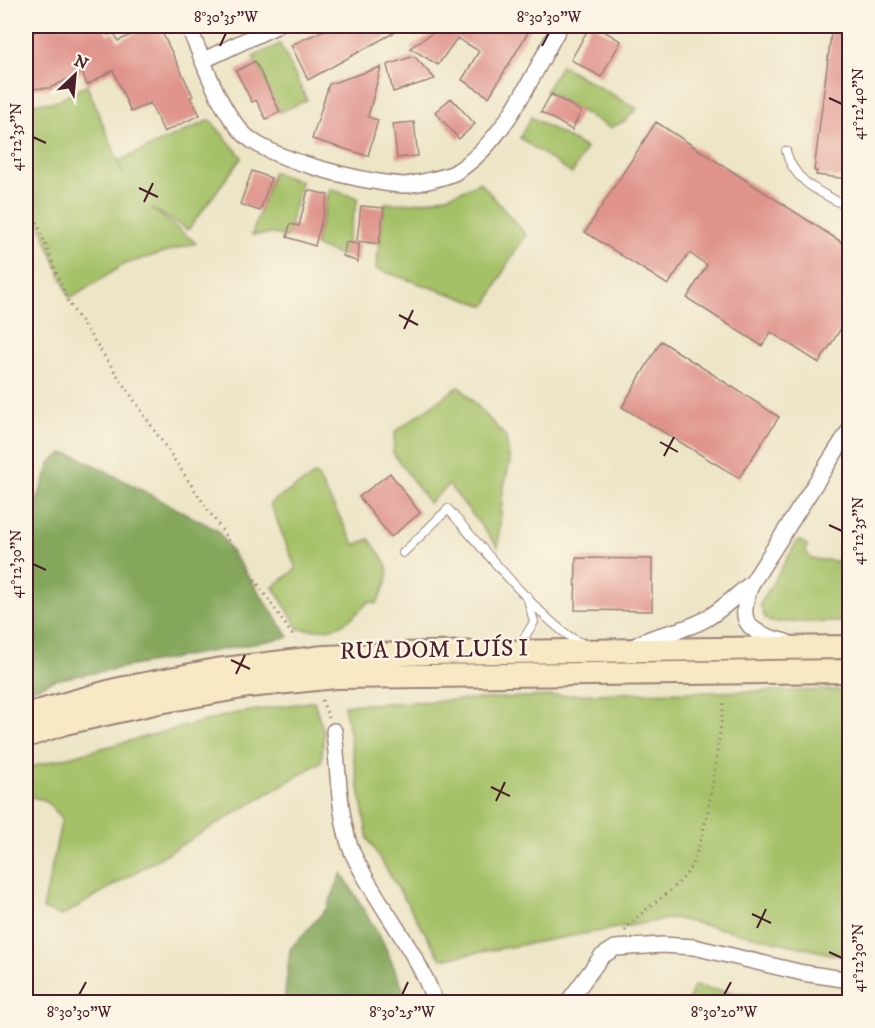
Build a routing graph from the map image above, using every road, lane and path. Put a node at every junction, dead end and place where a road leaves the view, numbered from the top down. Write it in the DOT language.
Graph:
graph roads {
  1 [pos="188,26"];
  2 [pos="276,26"];
  3 [pos="560,26"];
  4 [pos="204,60"];
  5 [pos="786,150"];
  6 [pos="26,194"];
  7 [pos="849,208"];
  8 [pos="849,429"];
  9 [pos="403,553"];
  10 [pos="752,584"];
  11 [pos="526,595"];
  12 [pos="295,639"];
  13 [pos="849,647"];
  14 [pos="808,648"];
  15 [pos="604,650"];
  16 [pos="629,650"];
  17 [pos="513,651"];
  18 [pos="849,671"];
  19 [pos="724,701"];
  20 [pos="26,715"];
  21 [pos="334,731"];
  22 [pos="26,736"];
  23 [pos="615,948"];
  24 [pos="849,980"];
  25 [pos="435,1002"];
  26 [pos="568,1002"];
  1 -- 4 [label="street"];
  2 -- 4 [label="street"];
  3 -- 4 [label="street"];
  5 -- 7 [label="lane"];
  6 -- 12 [label="path"];
  8 -- 10 [label="street"];
  9 -- 11 [label="lane"];
  10 -- 14 [label="street"];
  10 -- 16 [label="street"];
  11 -- 15 [label="lane"];
  11 -- 17 [label="lane"];
  13 -- 14 [label="main road, RUA DOM LUÍS I"];
  14 -- 16 [label="main road, RUA DOM LUÍS I"];
  15 -- 16 [label="main road, RUA DOM LUÍS I"];
  15 -- 17 [label="main road, RUA DOM LUÍS I"];
  17 -- 20 [label="main road, RUA DOM LUÍS I"];
  18 -- 22 [label="main road, RUA DOM LUÍS I"];
  19 -- 23 [label="path"];
  21 -- 25 [label="street"];
  23 -- 24 [label="street"];
  23 -- 26 [label="street"];
}
